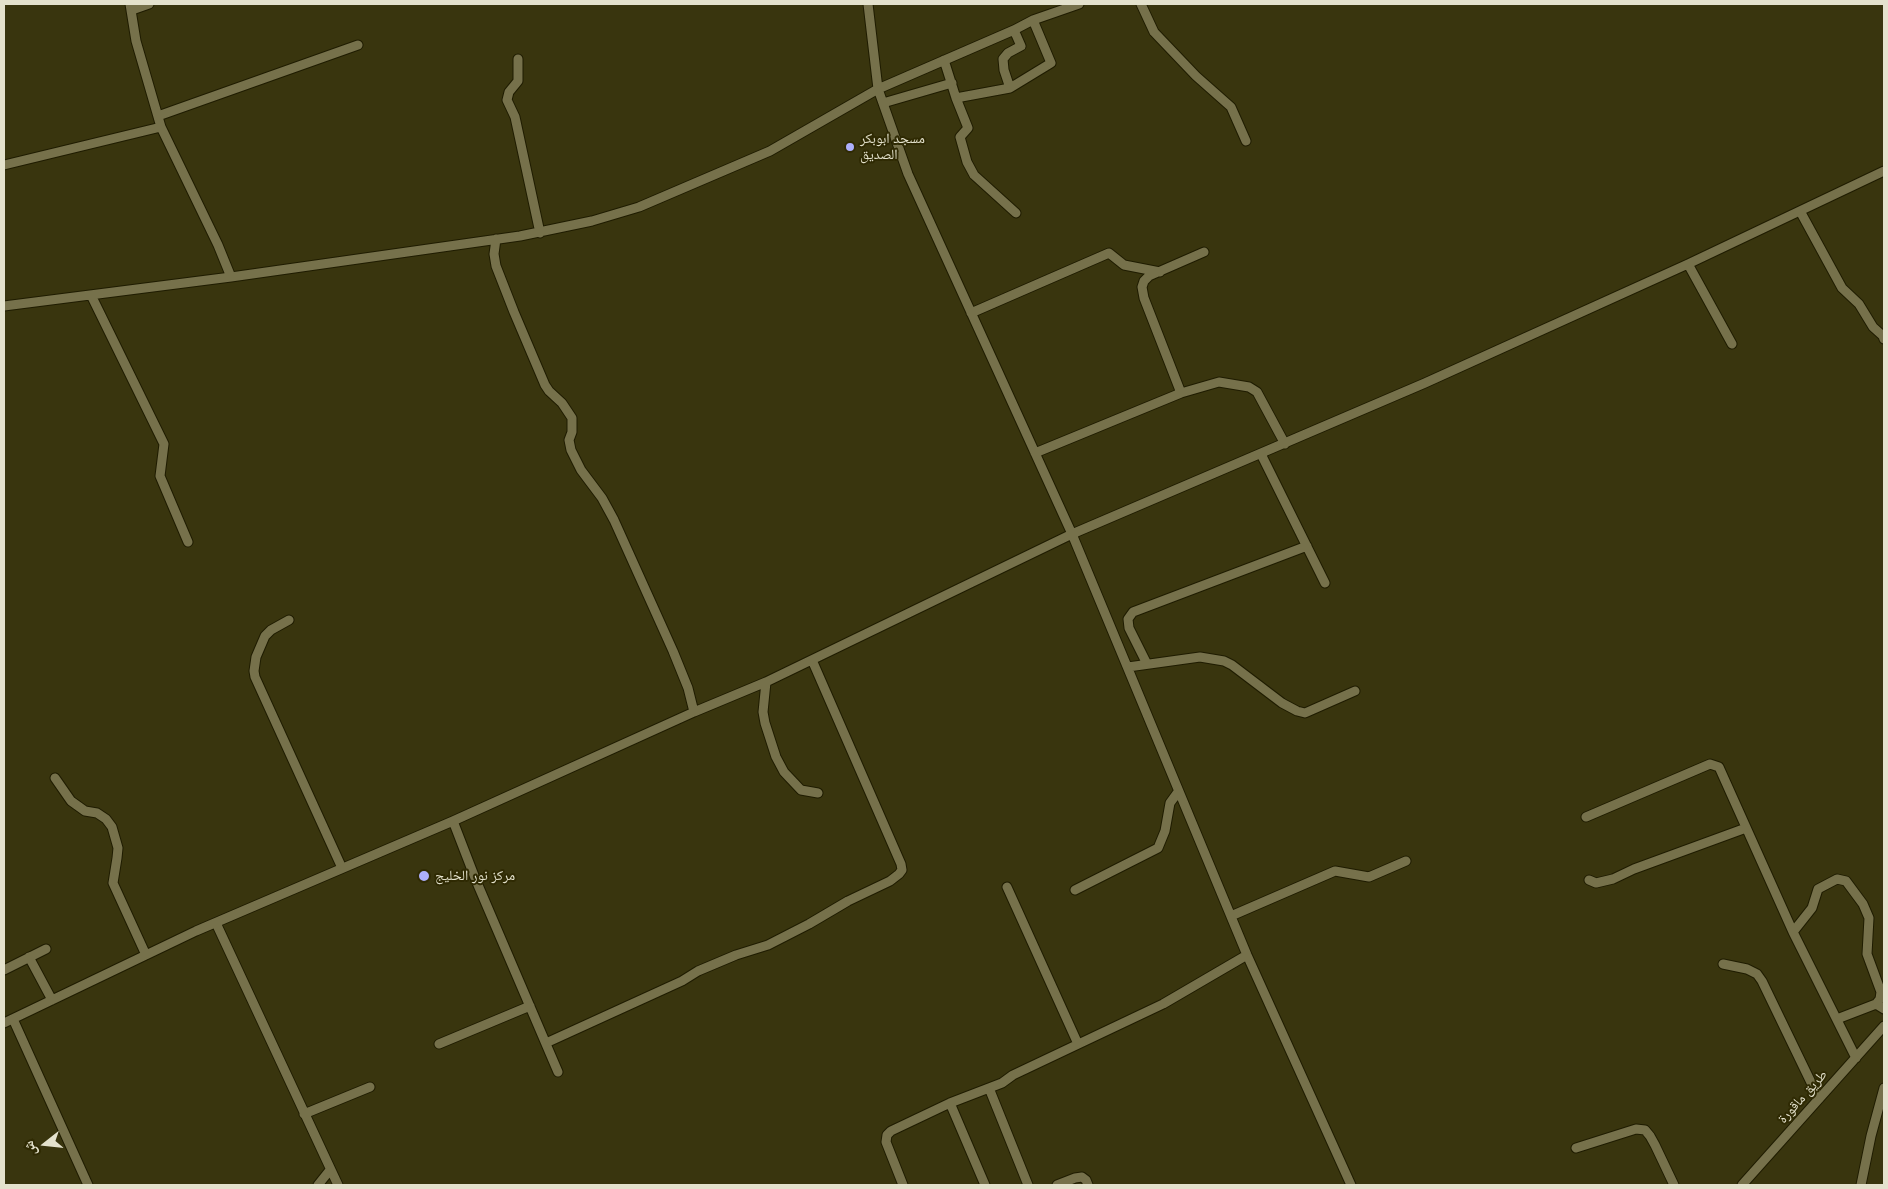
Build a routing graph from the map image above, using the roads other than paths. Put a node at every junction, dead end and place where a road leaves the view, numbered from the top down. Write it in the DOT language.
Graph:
graph roads {
  1 [pos="149,4"];
  2 [pos="868,4"];
  3 [pos="1079,4"];
  4 [pos="1141,4"];
  5 [pos="131,7"];
  6 [pos="1033,20"];
  7 [pos="1014,30"];
  8 [pos="358,46"];
  9 [pos="518,58"];
  10 [pos="944,60"];
  11 [pos="952,83"];
  12 [pos="1010,88"];
  13 [pos="878,89"];
  14 [pos="956,98"];
  15 [pos="883,104"];
  16 [pos="158,116"];
  17 [pos="161,127"];
  18 [pos="1246,140"];
  19 [pos="4,165"];
  20 [pos="1884,171"];
  21 [pos="1800,211"];
  22 [pos="1016,213"];
  23 [pos="540,233"];
  24 [pos="496,239"];
  25 [pos="1204,252"];
  26 [pos="1688,264"];
  27 [pos="1160,272"];
  28 [pos="231,277"];
  29 [pos="90,295"];
  30 [pos="4,306"];
  31 [pos="971,313"];
  32 [pos="1884,339"];
  33 [pos="1732,344"];
  34 [pos="1181,392"];
  35 [pos="1285,444"];
  36 [pos="1035,453"];
  37 [pos="1261,454"];
  38 [pos="1072,534"];
  39 [pos="188,542"];
  40 [pos="1306,546"];
  41 [pos="1325,582"];
  42 [pos="289,620"];
  43 [pos="812,660"];
  44 [pos="1147,664"];
  45 [pos="1128,667"];
  46 [pos="766,682"];
  47 [pos="1355,691"];
  48 [pos="694,712"];
  49 [pos="55,778"];
  50 [pos="818,792"];
  51 [pos="1178,792"];
  52 [pos="1586,816"];
  53 [pos="452,821"];
  54 [pos="1746,828"];
  55 [pos="1406,861"];
  56 [pos="342,868"];
  57 [pos="1590,880"];
  58 [pos="1006,887"];
  59 [pos="1075,890"];
  60 [pos="1231,916"];
  61 [pos="216,923"];
  62 [pos="1793,932"];
  63 [pos="46,949"];
  64 [pos="146,955"];
  65 [pos="1247,956"];
  66 [pos="29,957"];
  67 [pos="1723,964"];
  68 [pos="4,970"];
  69 [pos="52,1000"];
  70 [pos="530,1006"];
  71 [pos="1880,1006"];
  72 [pos="13,1019"];
  73 [pos="1837,1019"];
  74 [pos="4,1023"];
  75 [pos="1884,1026"];
  76 [pos="546,1042"];
  77 [pos="439,1044"];
  78 [pos="1078,1044"];
  79 [pos="1856,1058"];
  80 [pos="558,1072"];
  81 [pos="370,1087"];
  82 [pos="988,1088"];
  83 [pos="1884,1088"];
  84 [pos="1819,1099"];
  85 [pos="950,1104"];
  86 [pos="304,1114"];
  87 [pos="1576,1148"];
  88 [pos="330,1170"];
  89 [pos="88,1185"];
  90 [pos="318,1185"];
  91 [pos="338,1185"];
  92 [pos="903,1185"];
  93 [pos="985,1185"];
  94 [pos="1028,1185"];
  95 [pos="1056,1185"];
  96 [pos="1088,1185"];
  97 [pos="1351,1185"];
  98 [pos="1674,1185"];
  99 [pos="1742,1185"];
  100 [pos="1861,1185"];
  1 -- 5 [label="street"];
  2 -- 13 [label="street"];
  3 -- 6 [label="street"];
  4 -- 18 [label="street"];
  5 -- 16 [label="street"];
  6 -- 7 [label="street"];
  6 -- 12 [label="street"];
  7 -- 10 [label="street"];
  7 -- 12 [label="street"];
  8 -- 16 [label="street"];
  9 -- 23 [label="street"];
  10 -- 11 [label="street"];
  10 -- 13 [label="street"];
  11 -- 14 [label="street"];
  11 -- 15 [label="street"];
  12 -- 14 [label="street"];
  13 -- 15 [label="street"];
  13 -- 23 [label="street"];
  14 -- 22 [label="street"];
  15 -- 31 [label="street"];
  16 -- 17 [label="street"];
  17 -- 19 [label="street"];
  17 -- 28 [label="street"];
  20 -- 21 [label="street"];
  21 -- 26 [label="street"];
  21 -- 32 [label="street"];
  23 -- 24 [label="street"];
  24 -- 28 [label="street"];
  24 -- 48 [label="street"];
  25 -- 27 [label="street"];
  26 -- 33 [label="street"];
  26 -- 35 [label="street"];
  27 -- 31 [label="street"];
  27 -- 34 [label="street"];
  28 -- 29 [label="street"];
  29 -- 30 [label="street"];
  29 -- 39 [label="street"];
  31 -- 36 [label="street"];
  34 -- 35 [label="street"];
  34 -- 36 [label="street"];
  35 -- 37 [label="street"];
  36 -- 38 [label="street"];
  37 -- 38 [label="street"];
  37 -- 40 [label="street"];
  38 -- 43 [label="street"];
  38 -- 45 [label="street"];
  40 -- 41 [label="street"];
  40 -- 44 [label="street"];
  42 -- 56 [label="street"];
  43 -- 46 [label="street"];
  43 -- 76 [label="street"];
  44 -- 45 [label="street"];
  44 -- 47 [label="street"];
  45 -- 51 [label="street"];
  46 -- 48 [label="street"];
  46 -- 50 [label="street"];
  48 -- 53 [label="street"];
  49 -- 64 [label="street"];
  51 -- 59 [label="street"];
  51 -- 60 [label="street"];
  52 -- 54 [label="street"];
  53 -- 56 [label="street"];
  53 -- 70 [label="street"];
  54 -- 57 [label="street"];
  54 -- 62 [label="street"];
  55 -- 60 [label="street"];
  56 -- 61 [label="street"];
  58 -- 78 [label="street"];
  60 -- 65 [label="street"];
  61 -- 64 [label="street"];
  61 -- 86 [label="street"];
  62 -- 71 [label="street"];
  62 -- 73 [label="street"];
  63 -- 66 [label="street"];
  64 -- 69 [label="street"];
  65 -- 78 [label="street"];
  65 -- 97 [label="street"];
  66 -- 68 [label="street"];
  66 -- 69 [label="street"];
  67 -- 84 [label="street"];
  69 -- 72 [label="street"];
  70 -- 76 [label="street"];
  70 -- 77 [label="street"];
  71 -- 73 [label="street"];
  72 -- 74 [label="street"];
  72 -- 89 [label="street"];
  73 -- 79 [label="street"];
  75 -- 79 [label="street, طريق ماقورة"];
  76 -- 80 [label="street"];
  78 -- 82 [label="street"];
  79 -- 84 [label="street, طريق ماقورة"];
  81 -- 86 [label="street"];
  82 -- 85 [label="street"];
  82 -- 94 [label="street"];
  83 -- 100 [label="street"];
  84 -- 99 [label="street, طريق ماقورة"];
  85 -- 92 [label="street"];
  85 -- 93 [label="street"];
  86 -- 88 [label="street"];
  87 -- 98 [label="street"];
  88 -- 90 [label="street"];
  88 -- 91 [label="street"];
  95 -- 96 [label="street"];
}
